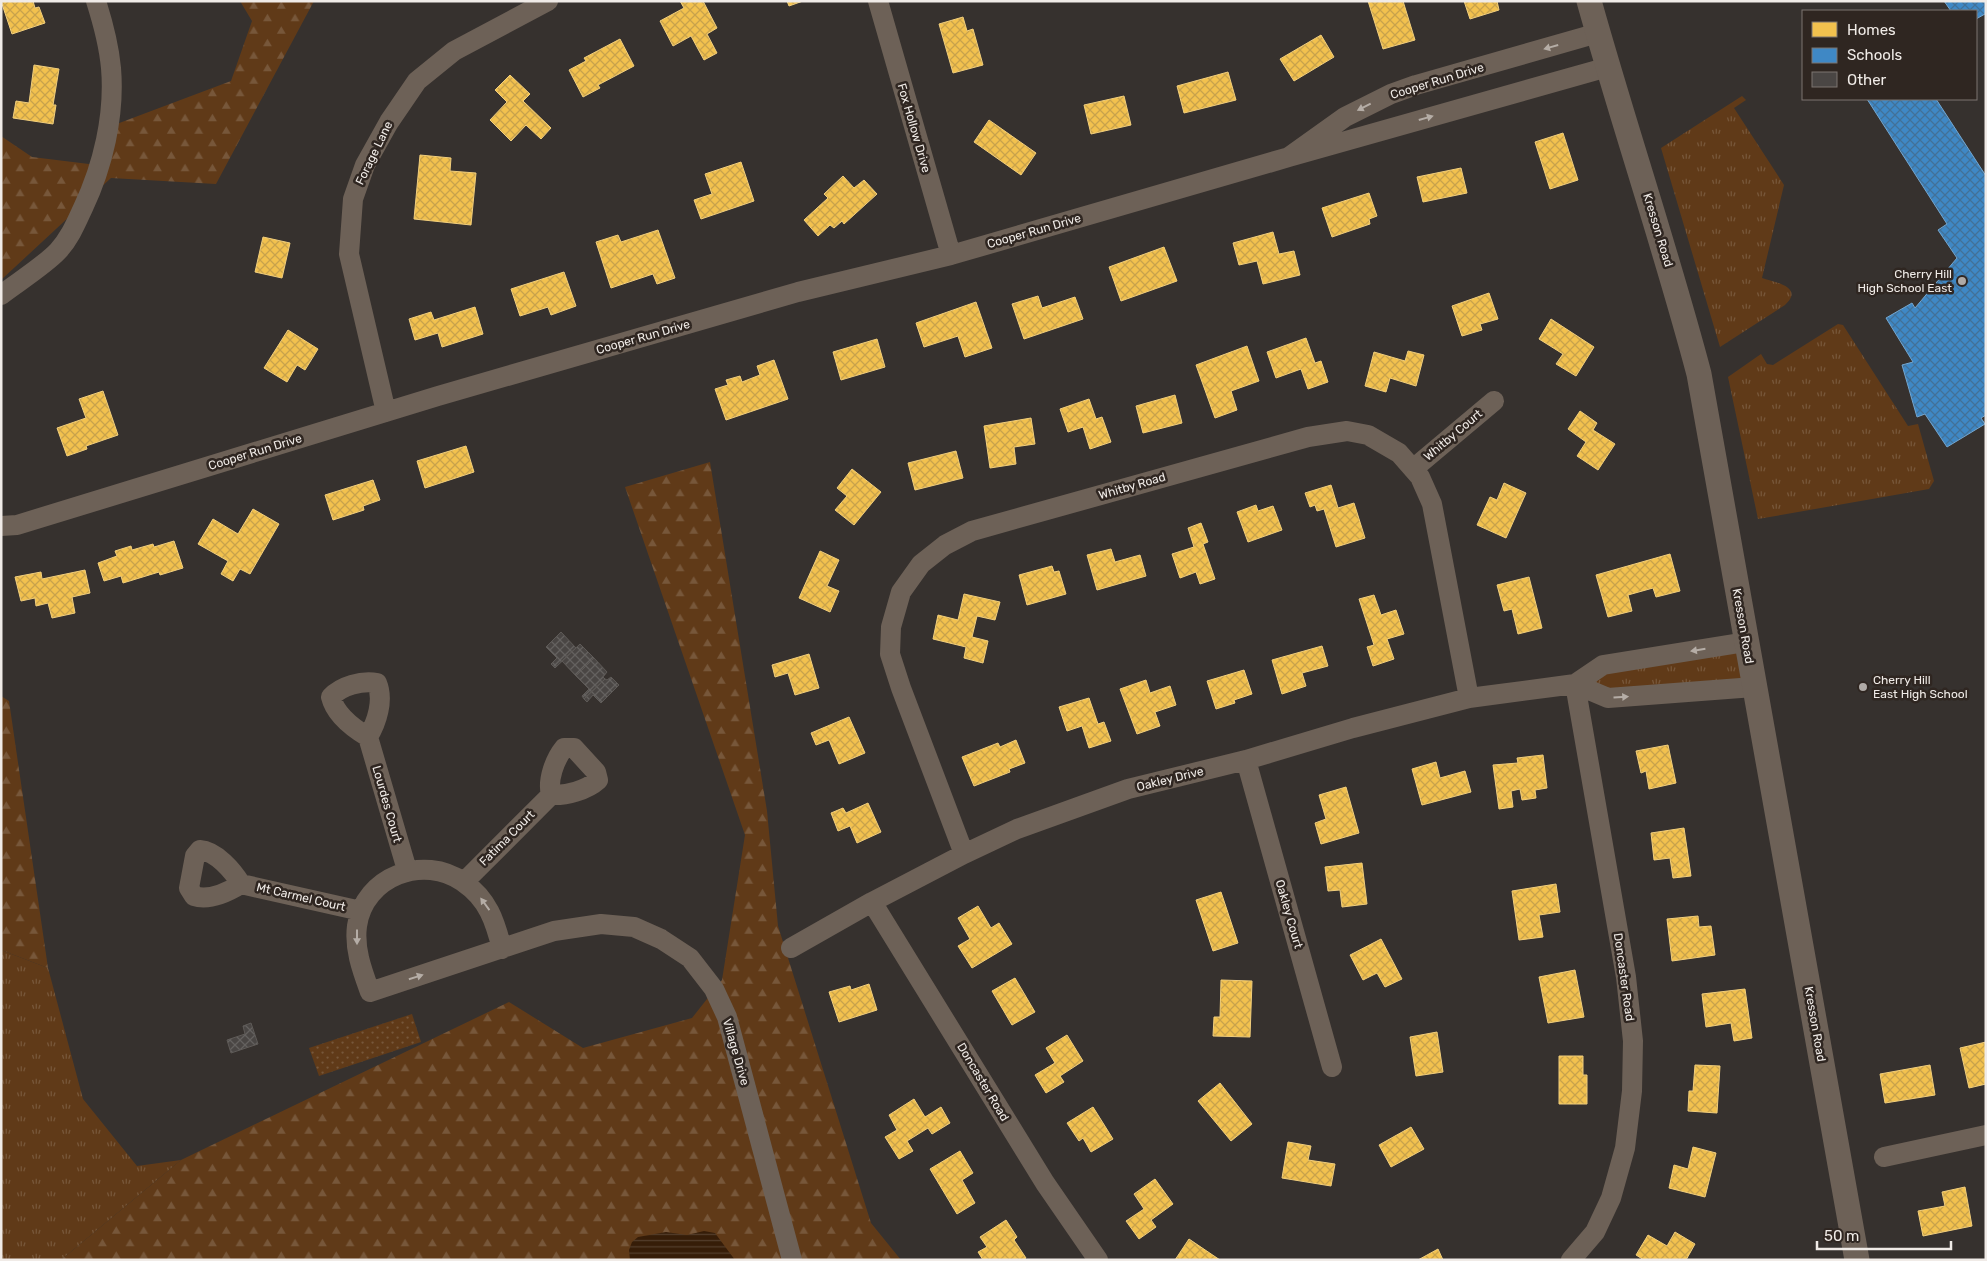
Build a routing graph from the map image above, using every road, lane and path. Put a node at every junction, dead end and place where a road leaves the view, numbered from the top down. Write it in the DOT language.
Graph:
graph roads {
  1 [pos="96,1"];
  2 [pos="548,1"];
  3 [pos="878,1"];
  4 [pos="1589,1"];
  5 [pos="1598,33"];
  6 [pos="1608,67"];
  7 [pos="1289,157"];
  8 [pos="951,255"];
  9 [pos="1,295"];
  10 [pos="1494,401"];
  11 [pos="386,412"];
  12 [pos="1413,469"];
  13 [pos="1,526"];
  14 [pos="1746,642"];
  15 [pos="1575,684"];
  16 [pos="1754,687"];
  17 [pos="1469,698"];
  18 [pos="368,737"];
  19 [pos="1246,760"];
  20 [pos="551,795"];
  21 [pos="964,854"];
  22 [pos="407,870"];
  23 [pos="464,882"];
  24 [pos="242,884"];
  25 [pos="872,902"];
  26 [pos="361,911"];
  27 [pos="791,948"];
  28 [pos="502,949"];
  29 [pos="1332,1067"];
  30 [pos="1986,1135"];
  31 [pos="1884,1157"];
  32 [pos="792,1260"];
  33 [pos="1098,1260"];
  34 [pos="1571,1260"];
  35 [pos="1857,1260"];
  1 -- 9 [label="street"];
  2 -- 11 [label="street, Forage Lane"];
  3 -- 8 [label="street, Fox Hollow Drive"];
  4 -- 5 [label="street, Kresson Road"];
  5 -- 6 [label="street, Kresson Road"];
  5 -- 7 [label="street, Cooper Run Drive, one-way"];
  7 -- 6 [label="street, Cooper Run Drive, one-way"];
  6 -- 14 [label="street, Kresson Road"];
  7 -- 8 [label="street, Cooper Run Drive"];
  8 -- 11 [label="street, Cooper Run Drive"];
  10 -- 12 [label="street, Whitby Court"];
  11 -- 13 [label="street, Cooper Run Drive"];
  12 -- 17 [label="street, Whitby Road"];
  12 -- 21 [label="street, Whitby Road"];
  14 -- 15 [label="street, one-way"];
  14 -- 16 [label="street, Kresson Road"];
  15 -- 16 [label="street, one-way"];
  15 -- 17 [label="street, Oakley Drive"];
  15 -- 34 [label="street, Doncaster Road"];
  16 -- 35 [label="street, Kresson Road"];
  17 -- 19 [label="street, Oakley Drive"];
  18 -- 22 [label="street, Lourdes Court"];
  19 -- 21 [label="street, Oakley Drive"];
  19 -- 29 [label="street, Oakley Court"];
  20 -- 23 [label="street, Fatima Court"];
  21 -- 25 [label="street, Oakley Drive"];
  22 -- 23 [label="street"];
  22 -- 26 [label="street, Village Drive"];
  28 -- 23 [label="street, one-way"];
  24 -- 26 [label="street, Mt Carmel Court"];
  25 -- 27 [label="street, Oakley Drive"];
  25 -- 33 [label="street, Doncaster Road"];
  26 -- 28 [label="street, Village Drive, one-way"];
  28 -- 32 [label="street, Village Drive"];
  30 -- 31 [label="street"];
}
